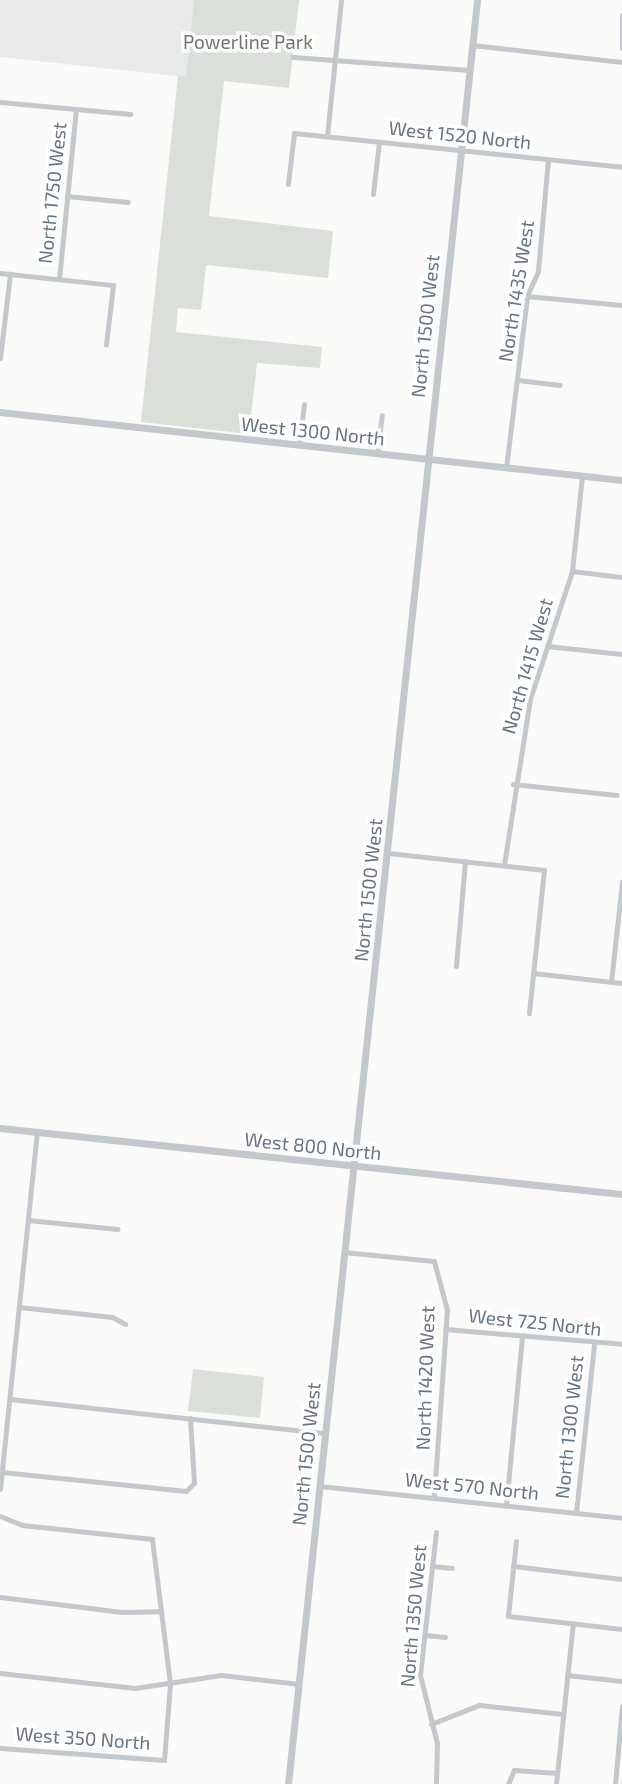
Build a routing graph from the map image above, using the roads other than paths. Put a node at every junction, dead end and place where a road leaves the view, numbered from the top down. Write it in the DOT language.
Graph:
graph roads {
  1 [pos="341,0"];
  2 [pos="477,0"];
  3 [pos="622,15"];
  4 [pos="472,45"];
  5 [pos="622,48"];
  6 [pos="293,57"];
  7 [pos="334,61"];
  8 [pos="622,62"];
  9 [pos="470,69"];
  10 [pos="0,102"];
  11 [pos="76,110"];
  12 [pos="130,114"];
  13 [pos="327,136"];
  14 [pos="379,142"];
  15 [pos="460,150"];
  16 [pos="548,160"];
  17 [pos="622,167"];
  18 [pos="288,184"];
  19 [pos="373,194"];
  20 [pos="67,196"];
  21 [pos="128,202"];
  22 [pos="0,273"];
  23 [pos="10,274"];
  24 [pos="58,279"];
  25 [pos="527,296"];
  26 [pos="622,305"];
  27 [pos="106,345"];
  28 [pos="0,358"];
  29 [pos="518,380"];
  30 [pos="561,386"];
  31 [pos="304,404"];
  32 [pos="0,412"];
  33 [pos="382,415"];
  34 [pos="299,446"];
  35 [pos="377,454"];
  36 [pos="427,460"];
  37 [pos="506,468"];
  38 [pos="582,476"];
  39 [pos="622,480"];
  40 [pos="572,571"];
  41 [pos="622,577"];
  42 [pos="547,646"];
  43 [pos="622,654"];
  44 [pos="513,784"];
  45 [pos="616,794"];
  46 [pos="388,853"];
  47 [pos="465,861"];
  48 [pos="504,865"];
  49 [pos="622,882"];
  50 [pos="456,966"];
  51 [pos="533,973"];
  52 [pos="611,982"];
  53 [pos="622,983"];
  54 [pos="529,1013"];
  55 [pos="0,1128"];
  56 [pos="37,1132"];
  57 [pos="353,1166"];
  58 [pos="622,1194"];
  59 [pos="28,1220"];
  60 [pos="118,1230"];
  61 [pos="344,1252"];
  62 [pos="19,1307"];
  63 [pos="125,1324"];
  64 [pos="445,1329"];
  65 [pos="522,1337"];
  66 [pos="594,1344"];
  67 [pos="622,1344"];
  68 [pos="10,1399"];
  69 [pos="190,1418"];
  70 [pos="324,1433"];
  71 [pos="2,1472"];
  72 [pos="318,1486"];
  73 [pos="0,1488"];
  74 [pos="434,1498"];
  75 [pos="506,1506"];
  76 [pos="576,1513"];
  77 [pos="0,1517"];
  78 [pos="622,1518"];
  79 [pos="436,1532"];
  80 [pos="516,1541"];
  81 [pos="432,1566"];
  82 [pos="513,1566"];
  83 [pos="452,1568"];
  84 [pos="622,1579"];
  85 [pos="0,1597"];
  86 [pos="161,1611"];
  87 [pos="573,1623"];
  88 [pos="622,1629"];
  89 [pos="425,1635"];
  90 [pos="445,1637"];
  91 [pos="0,1673"];
  92 [pos="567,1675"];
  93 [pos="622,1681"];
  94 [pos="170,1684"];
  95 [pos="299,1684"];
  96 [pos="622,1706"];
  97 [pos="563,1714"];
  98 [pos="431,1724"];
  99 [pos="0,1748"];
  100 [pos="557,1773"];
  101 [pos="288,1784"];
  102 [pos="436,1784"];
  103 [pos="508,1784"];
  104 [pos="556,1784"];
  105 [pos="615,1784"];
  1 -- 7 [label="street"];
  2 -- 4 [label="street, North 1500 West"];
  3 -- 5 [label="street"];
  4 -- 8 [label="street"];
  4 -- 9 [label="street, North 1500 West"];
  6 -- 7 [label="street"];
  7 -- 9 [label="street"];
  7 -- 13 [label="street"];
  9 -- 15 [label="street, North 1500 West"];
  10 -- 11 [label="street"];
  11 -- 12 [label="street"];
  11 -- 20 [label="street, North 1750 West"];
  13 -- 14 [label="street, West 1520 North"];
  13 -- 18 [label="street, West 1520 North"];
  14 -- 15 [label="street, West 1520 North"];
  14 -- 19 [label="street"];
  15 -- 16 [label="street, West 1520 North"];
  15 -- 36 [label="street, North 1500 West"];
  16 -- 17 [label="street, West 1520 North"];
  16 -- 25 [label="street, North 1435 West"];
  20 -- 21 [label="street"];
  20 -- 24 [label="street, North 1750 West"];
  22 -- 23 [label="street"];
  23 -- 24 [label="street"];
  23 -- 28 [label="street"];
  24 -- 27 [label="street"];
  25 -- 26 [label="street"];
  25 -- 29 [label="street, North 1435 West"];
  29 -- 30 [label="street"];
  29 -- 37 [label="street, North 1435 West"];
  31 -- 34 [label="street"];
  32 -- 34 [label="street, West 1300 North"];
  33 -- 35 [label="street"];
  34 -- 35 [label="street, West 1300 North"];
  35 -- 36 [label="street, West 1300 North"];
  36 -- 37 [label="street, West 1300 North"];
  36 -- 46 [label="street, North 1500 West"];
  37 -- 38 [label="street, West 1300 North"];
  38 -- 39 [label="street, West 1300 North"];
  38 -- 40 [label="street, North 1415 West"];
  40 -- 41 [label="street"];
  40 -- 42 [label="street, North 1415 West"];
  42 -- 43 [label="street"];
  42 -- 44 [label="street, North 1415 West"];
  44 -- 45 [label="street"];
  44 -- 48 [label="street, North 1415 West"];
  46 -- 47 [label="street"];
  46 -- 57 [label="street, North 1500 West"];
  47 -- 48 [label="street"];
  47 -- 50 [label="street"];
  48 -- 51 [label="street"];
  49 -- 52 [label="street"];
  51 -- 52 [label="street"];
  51 -- 54 [label="street"];
  52 -- 53 [label="street"];
  55 -- 56 [label="street, West 800 North"];
  56 -- 57 [label="street, West 800 North"];
  56 -- 59 [label="street"];
  57 -- 58 [label="street, West 800 North"];
  57 -- 61 [label="street, North 1500 West"];
  59 -- 60 [label="street"];
  59 -- 62 [label="street"];
  61 -- 64 [label="street, North 1420 West"];
  61 -- 70 [label="street, North 1500 West"];
  62 -- 63 [label="street"];
  62 -- 68 [label="street"];
  64 -- 65 [label="street, West 725 North"];
  64 -- 74 [label="street, North 1420 West"];
  65 -- 66 [label="street, West 725 North"];
  65 -- 75 [label="street"];
  66 -- 67 [label="street, West 725 North"];
  66 -- 76 [label="street, North 1300 West"];
  68 -- 69 [label="street"];
  68 -- 71 [label="street"];
  69 -- 70 [label="street"];
  69 -- 71 [label="street"];
  70 -- 72 [label="street, North 1500 West"];
  71 -- 73 [label="street"];
  72 -- 74 [label="street, West 570 North"];
  72 -- 95 [label="street, North 1500 West"];
  74 -- 75 [label="street, West 570 North"];
  75 -- 76 [label="street, West 570 North"];
  76 -- 78 [label="street, West 570 North"];
  77 -- 86 [label="street"];
  79 -- 81 [label="street, North 1350 West"];
  80 -- 82 [label="street"];
  81 -- 83 [label="street"];
  81 -- 89 [label="street, North 1350 West"];
  82 -- 84 [label="street"];
  82 -- 87 [label="street"];
  85 -- 86 [label="street"];
  86 -- 94 [label="street"];
  87 -- 88 [label="street"];
  87 -- 92 [label="street"];
  89 -- 90 [label="street"];
  89 -- 98 [label="street, North 1350 West"];
  91 -- 94 [label="street"];
  92 -- 93 [label="street"];
  92 -- 97 [label="street"];
  94 -- 95 [label="street"];
  94 -- 99 [label="street, West 350 North"];
  95 -- 101 [label="street, North 1500 West"];
  96 -- 105 [label="street"];
  97 -- 98 [label="street"];
  97 -- 100 [label="street"];
  98 -- 102 [label="street, North 1350 West"];
  100 -- 103 [label="street"];
  100 -- 104 [label="street"];
}
